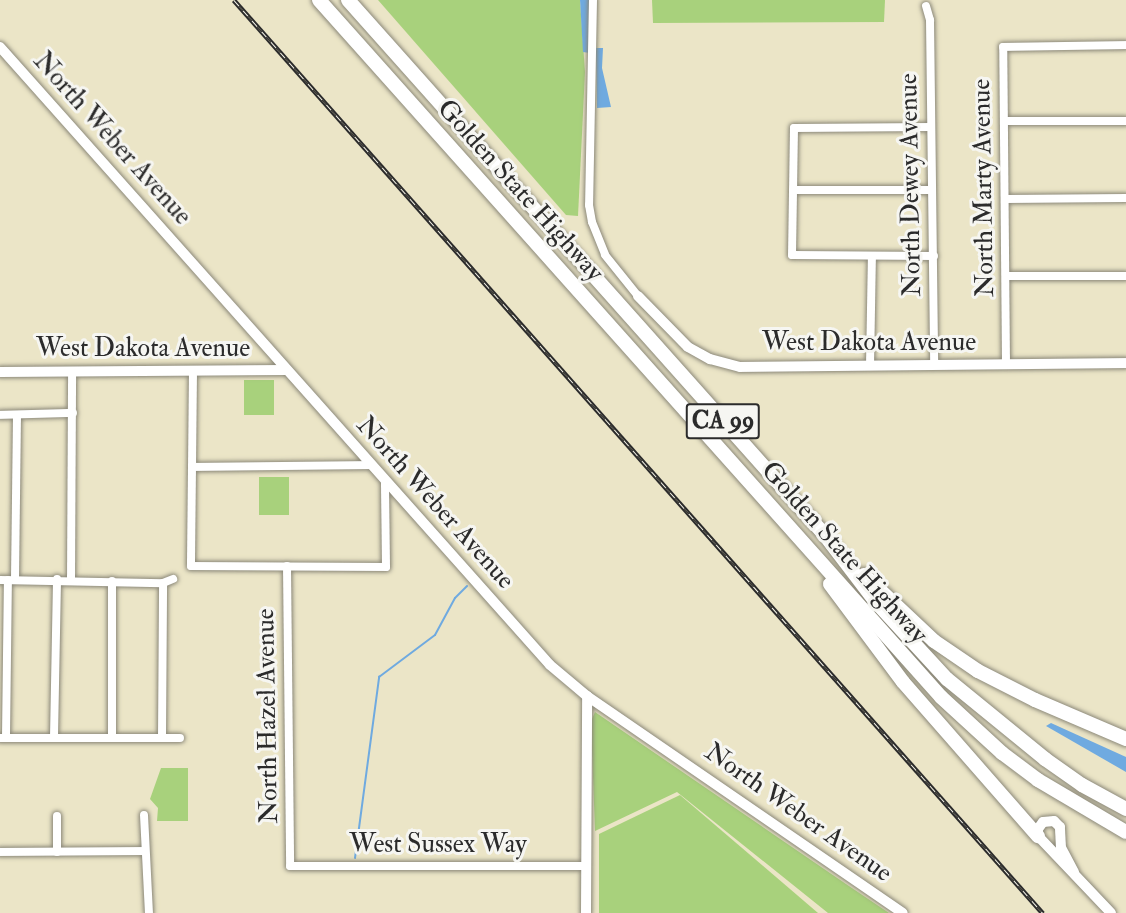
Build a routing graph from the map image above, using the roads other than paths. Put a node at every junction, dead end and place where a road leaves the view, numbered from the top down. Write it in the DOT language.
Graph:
graph roads {
  1 [pos="319,0"];
  2 [pos="348,0"];
  3 [pos="593,0"];
  4 [pos="926,6"];
  5 [pos="1126,45"];
  6 [pos="0,47"];
  7 [pos="1004,121"];
  8 [pos="1126,121"];
  9 [pos="931,127"];
  10 [pos="793,190"];
  11 [pos="931,190"];
  12 [pos="1126,198"];
  13 [pos="1005,199"];
  14 [pos="872,256"];
  15 [pos="934,256"];
  16 [pos="1006,276"];
  17 [pos="1126,276"];
  18 [pos="638,296"];
  19 [pos="1126,363"];
  20 [pos="1005,364"];
  21 [pos="934,365"];
  22 [pos="870,366"];
  23 [pos="287,370"];
  24 [pos="193,371"];
  25 [pos="0,372"];
  26 [pos="72,372"];
  27 [pos="73,413"];
  28 [pos="17,415"];
  29 [pos="0,416"];
  30 [pos="371,465"];
  31 [pos="192,466"];
  32 [pos="385,480"];
  33 [pos="824,534"];
  34 [pos="797,535"];
  35 [pos="287,566"];
  36 [pos="57,579"];
  37 [pos="173,579"];
  38 [pos="8,580"];
  39 [pos="71,580"];
  40 [pos="112,580"];
  41 [pos="163,583"];
  42 [pos="587,696"];
  43 [pos="54,737"];
  44 [pos="112,737"];
  45 [pos="3,738"];
  46 [pos="162,738"];
  47 [pos="180,738"];
  48 [pos="1126,739"];
  49 [pos="1126,809"];
  50 [pos="144,814"];
  51 [pos="57,816"];
  52 [pos="1126,832"];
  53 [pos="1038,836"];
  54 [pos="0,852"];
  55 [pos="57,852"];
  56 [pos="144,852"];
  57 [pos="290,866"];
  58 [pos="586,866"];
  59 [pos="1074,872"];
  60 [pos="149,913"];
  61 [pos="586,913"];
  62 [pos="903,913"];
  63 [pos="1110,913"];
  1 -- 34 [label="highway, Golden State Highway / CA 99"];
  2 -- 33 [label="highway, Golden State Highway / CA 99"];
  3 -- 18 [label="street"];
  4 -- 9 [label="street, North Dewey Avenue"];
  5 -- 7 [label="street, North Marty Avenue"];
  6 -- 23 [label="main road, North Weber Avenue"];
  7 -- 8 [label="street"];
  7 -- 13 [label="street, North Marty Avenue"];
  9 -- 10 [label="street"];
  9 -- 11 [label="street, North Dewey Avenue"];
  10 -- 11 [label="street"];
  10 -- 14 [label="street"];
  11 -- 15 [label="street, North Dewey Avenue"];
  12 -- 13 [label="street"];
  13 -- 16 [label="street, North Marty Avenue"];
  14 -- 15 [label="street"];
  14 -- 22 [label="street"];
  15 -- 21 [label="street, North Dewey Avenue"];
  16 -- 17 [label="street"];
  16 -- 20 [label="street, North Marty Avenue"];
  18 -- 22 [label="main road, West Dakota Avenue"];
  19 -- 20 [label="main road, West Dakota Avenue"];
  20 -- 21 [label="main road, West Dakota Avenue"];
  21 -- 22 [label="main road, West Dakota Avenue"];
  23 -- 24 [label="main road, West Dakota Avenue"];
  23 -- 30 [label="main road, North Weber Avenue"];
  24 -- 26 [label="main road, West Dakota Avenue"];
  24 -- 31 [label="street"];
  25 -- 26 [label="main road, West Dakota Avenue"];
  26 -- 27 [label="street"];
  27 -- 28 [label="street"];
  27 -- 39 [label="street"];
  28 -- 29 [label="street"];
  28 -- 38 [label="street"];
  30 -- 31 [label="street"];
  30 -- 32 [label="main road, North Weber Avenue"];
  31 -- 35 [label="street"];
  32 -- 35 [label="street"];
  32 -- 42 [label="main road, North Weber Avenue"];
  33 -- 48 [label="highway"];
  33 -- 49 [label="highway, Golden State Highway / CA 99"];
  34 -- 52 [label="highway, Golden State Highway / CA 99"];
  34 -- 53 [label="highway"];
  35 -- 57 [label="street, North Hazel Avenue"];
  36 -- 38 [label="street"];
  36 -- 39 [label="street"];
  36 -- 43 [label="street"];
  37 -- 41 [label="street"];
  38 -- 45 [label="street"];
  39 -- 40 [label="street"];
  40 -- 41 [label="street"];
  40 -- 44 [label="street"];
  41 -- 46 [label="street"];
  42 -- 58 [label="main road"];
  42 -- 62 [label="main road, North Weber Avenue"];
  43 -- 44 [label="street"];
  43 -- 45 [label="street"];
  44 -- 46 [label="street"];
  46 -- 47 [label="street"];
  50 -- 56 [label="street"];
  51 -- 55 [label="street"];
  53 -- 59 [label="main road"];
  53 -- 59 [label="main road"];
  54 -- 55 [label="street"];
  55 -- 56 [label="street"];
  56 -- 60 [label="street"];
  57 -- 58 [label="street, West Sussex Way"];
  58 -- 61 [label="main road"];
  59 -- 63 [label="main road"];
}
